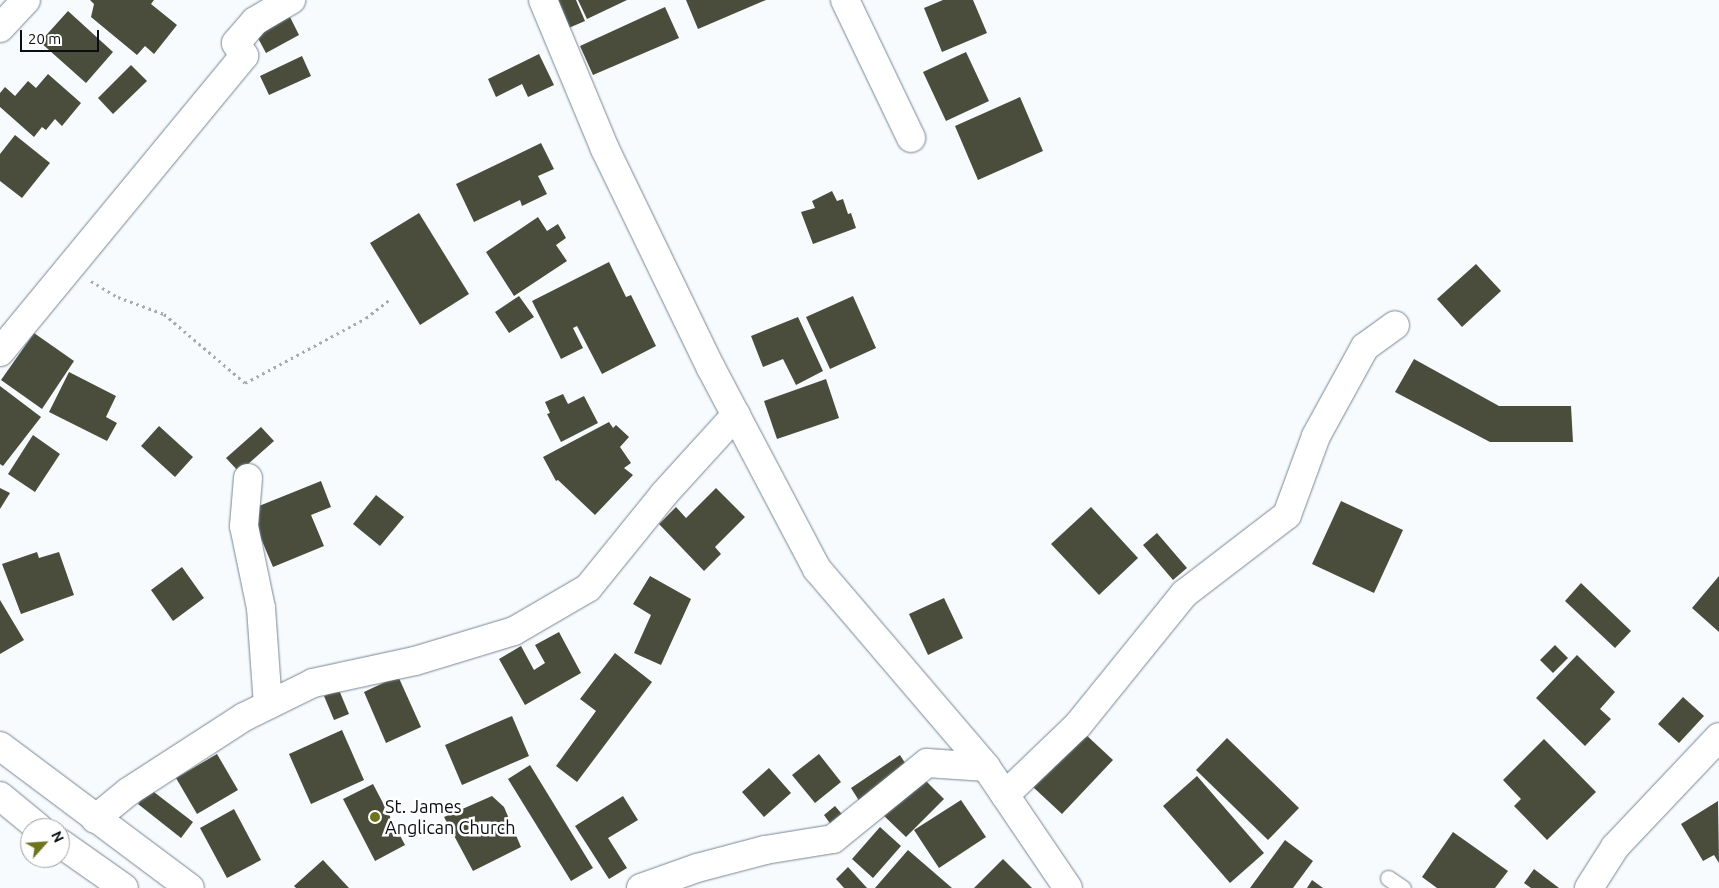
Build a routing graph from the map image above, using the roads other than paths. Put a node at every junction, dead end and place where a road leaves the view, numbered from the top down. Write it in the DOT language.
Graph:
graph roads {
  1 [pos="26,0"];
  2 [pos="291,0"];
  3 [pos="543,0"];
  4 [pos="845,0"];
  5 [pos="0,28"];
  6 [pos="911,138"];
  7 [pos="1395,325"];
  8 [pos="0,352"];
  9 [pos="736,415"];
  10 [pos="248,478"];
  11 [pos="268,705"];
  12 [pos="1719,737"];
  13 [pos="0,746"];
  14 [pos="986,767"];
  15 [pos="1005,795"];
  16 [pos="0,796"];
  17 [pos="27,818"];
  18 [pos="95,818"];
  19 [pos="70,850"];
  20 [pos="1388,878"];
  21 [pos="124,888"];
  22 [pos="190,888"];
  23 [pos="641,888"];
  24 [pos="1068,888"];
  25 [pos="1403,888"];
  26 [pos="1588,888"];
  1 -- 5 [label="street"];
  2 -- 8 [label="street"];
  3 -- 9 [label="street"];
  4 -- 6 [label="street"];
  7 -- 15 [label="street"];
  9 -- 11 [label="street"];
  9 -- 14 [label="street"];
  10 -- 11 [label="street"];
  11 -- 18 [label="street"];
  12 -- 26 [label="street"];
  13 -- 18 [label="street"];
  14 -- 15 [label="street"];
  14 -- 23 [label="street"];
  15 -- 24 [label="street"];
  16 -- 17 [label="street"];
  18 -- 22 [label="street"];
  19 -- 21 [label="street"];
  20 -- 25 [label="lane"];
}
